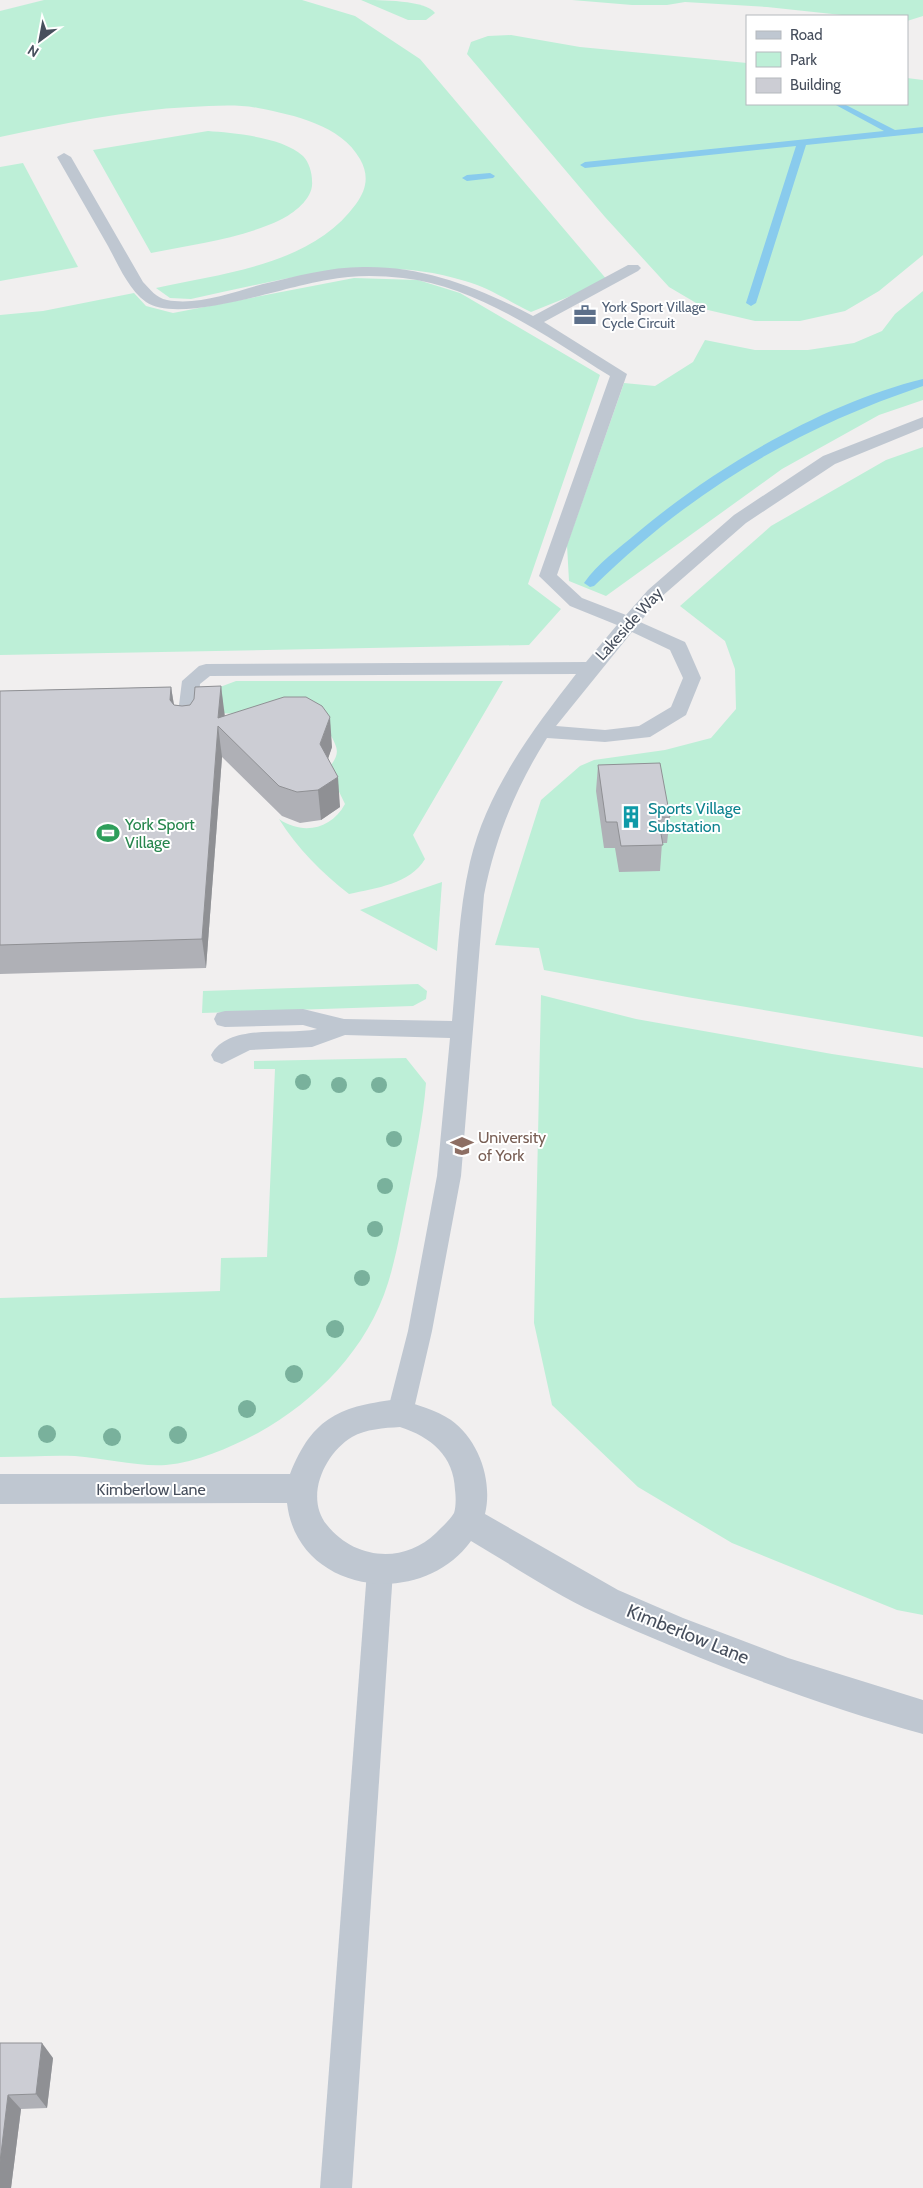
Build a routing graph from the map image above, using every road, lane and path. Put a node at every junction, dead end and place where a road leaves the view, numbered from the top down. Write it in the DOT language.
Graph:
graph roads {
  1 [pos="64,157"];
  2 [pos="633,268"];
  3 [pos="533,322"];
  4 [pos="923,422"];
  5 [pos="628,623"];
  6 [pos="591,668"];
  7 [pos="186,729"];
  8 [pos="542,731"];
  9 [pos="225,1019"];
  10 [pos="344,1027"];
  11 [pos="463,1030"];
  12 [pos="222,1055"];
  13 [pos="400,1413"];
  14 [pos="301,1488"];
  15 [pos="0,1489"];
  16 [pos="468,1521"];
  17 [pos="380,1571"];
  18 [pos="923,1717"];
  19 [pos="336,2188"];
  1 -- 3 [label="lane"];
  2 -- 3 [label="lane"];
  3 -- 5 [label="lane"];
  4 -- 5 [label="lane, Lakeside Way"];
  5 -- 6 [label="lane, Lakeside Way"];
  5 -- 8 [label="lane"];
  6 -- 7 [label="lane"];
  6 -- 8 [label="lane, Lakeside Way"];
  8 -- 11 [label="lane, Lakeside Way"];
  9 -- 10 [label="lane"];
  10 -- 11 [label="lane"];
  10 -- 12 [label="lane"];
  11 -- 13 [label="lane, Lakeside Way"];
  13 -- 14 [label="street"];
  13 -- 16 [label="street"];
  14 -- 15 [label="street, Kimberlow Lane"];
  14 -- 17 [label="street"];
  16 -- 17 [label="street"];
  16 -- 18 [label="street, Kimberlow Lane"];
  17 -- 19 [label="lane"];
}
